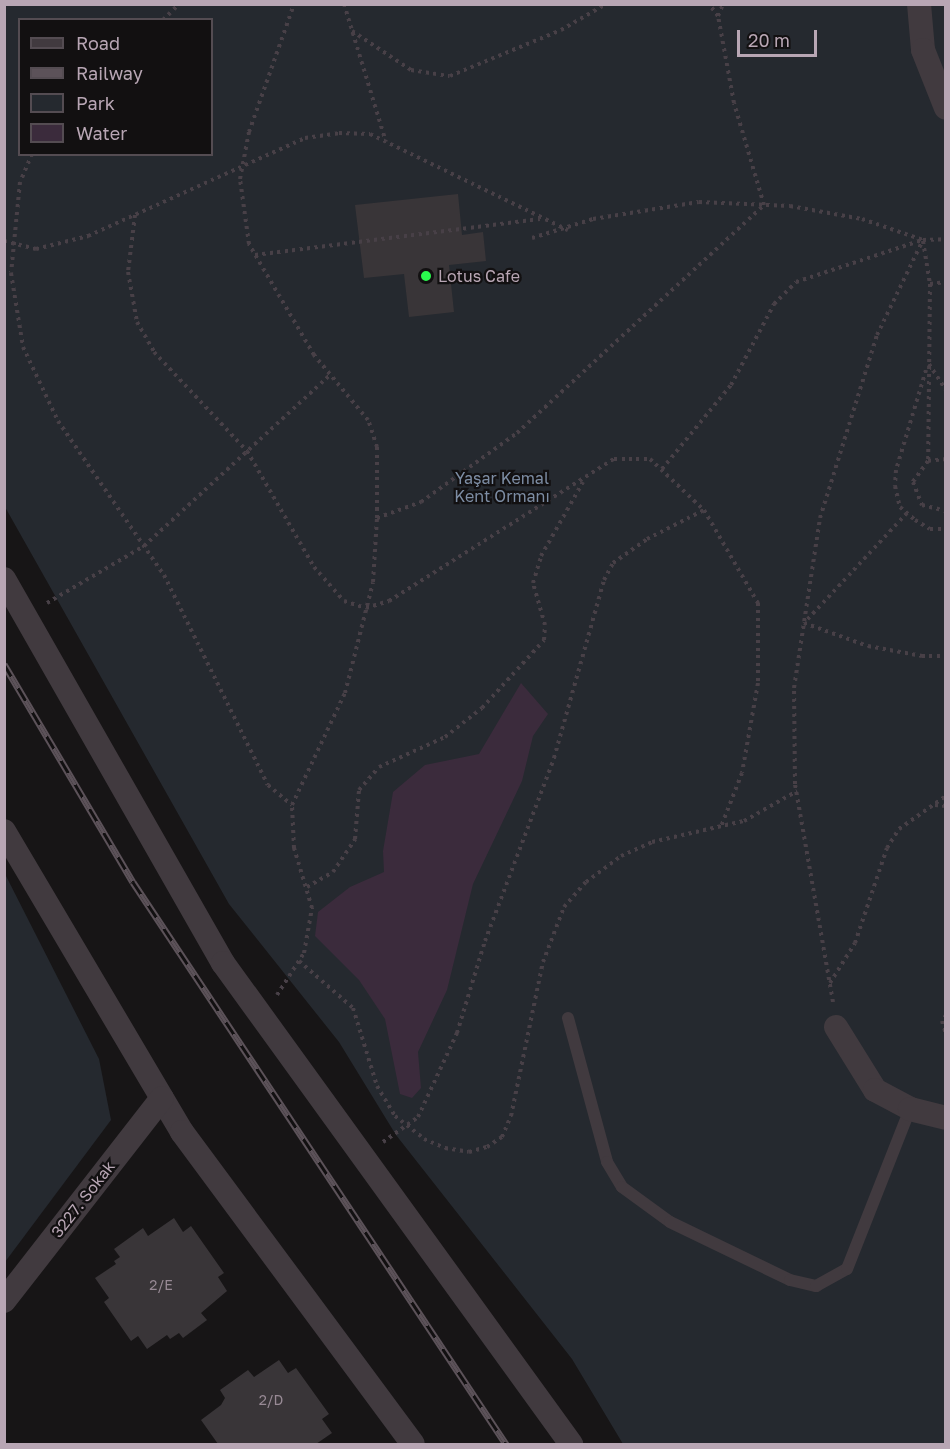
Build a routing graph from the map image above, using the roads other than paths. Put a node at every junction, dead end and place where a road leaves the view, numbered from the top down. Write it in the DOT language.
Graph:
graph roads {
  1 [pos="919,4"];
  2 [pos="945,108"];
  3 [pos="4,579"];
  4 [pos="4,831"];
  5 [pos="568,1018"];
  6 [pos="836,1027"];
  7 [pos="162,1098"];
  8 [pos="910,1109"];
  9 [pos="945,1118"];
  10 [pos="4,1301"];
  11 [pos="413,1444"];
  12 [pos="571,1444"];
  1 -- 2 [label="street"];
  3 -- 12 [label="street"];
  4 -- 7 [label="street"];
  5 -- 8 [label="lane"];
  6 -- 8 [label="street"];
  7 -- 10 [label="street, 3227. Sokak"];
  7 -- 11 [label="street"];
  8 -- 9 [label="street"];
}
